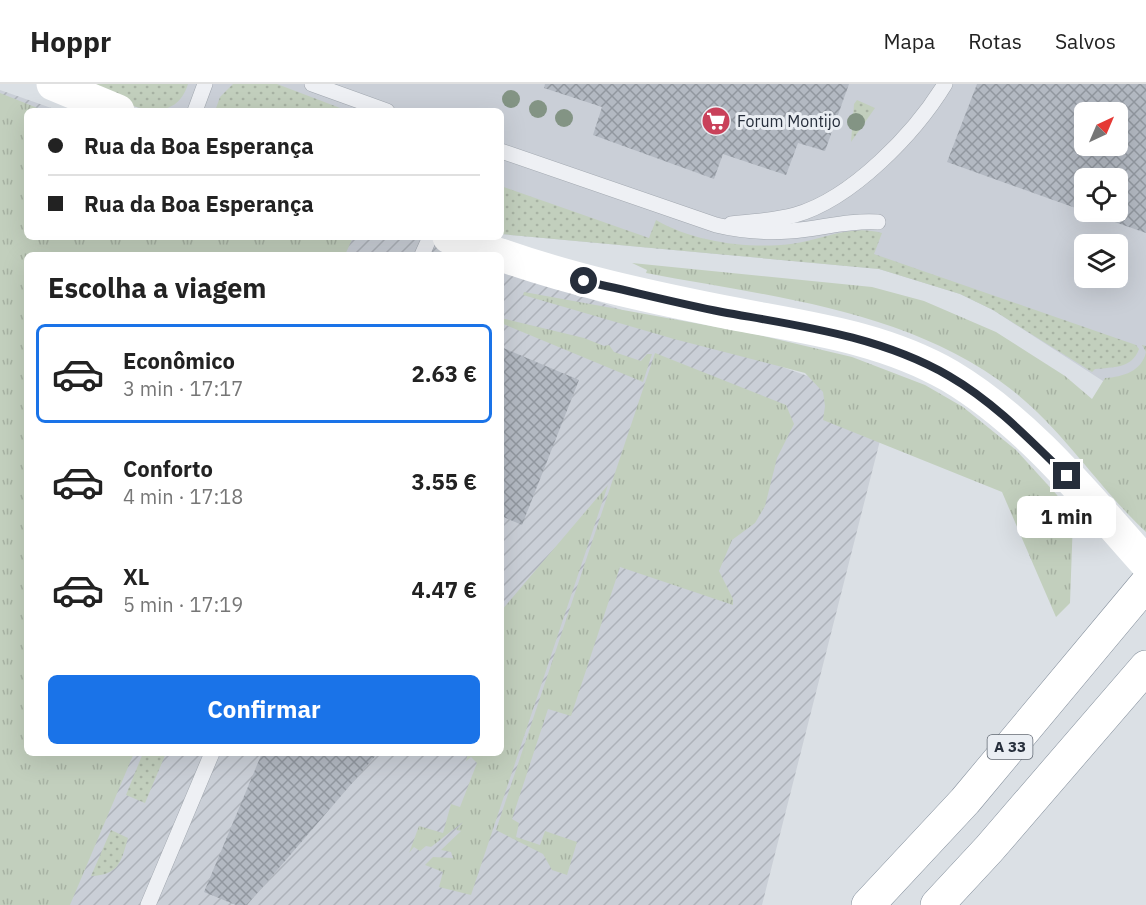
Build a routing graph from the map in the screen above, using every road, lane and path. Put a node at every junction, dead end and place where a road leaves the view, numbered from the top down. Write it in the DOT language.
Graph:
graph roads {
  1 [pos="53,84"];
  2 [pos="205,84"];
  3 [pos="312,84"];
  4 [pos="945,84"];
  5 [pos="111,108"];
  6 [pos="196,108"];
  7 [pos="379,108"];
  8 [pos="504,152"];
  9 [pos="878,222"];
  10 [pos="716,225"];
  11 [pos="458,240"];
  12 [pos="492,252"];
  13 [pos="504,256"];
  14 [pos="1146,563"];
  15 [pos="1146,584"];
  16 [pos="1146,667"];
  17 [pos="211,756"];
  18 [pos="148,905"];
  19 [pos="868,905"];
  20 [pos="937,905"];
  1 -- 5 [label="main road"];
  2 -- 6 [label="lane"];
  3 -- 7 [label="lane"];
  4 -- 10 [label="lane"];
  8 -- 10 [label="lane"];
  9 -- 10 [label="lane"];
  11 -- 12 [label="main road"];
  13 -- 14 [label="main road"];
  15 -- 19 [label="main road, A 33"];
  16 -- 20 [label="main road"];
  17 -- 18 [label="lane"];
}
